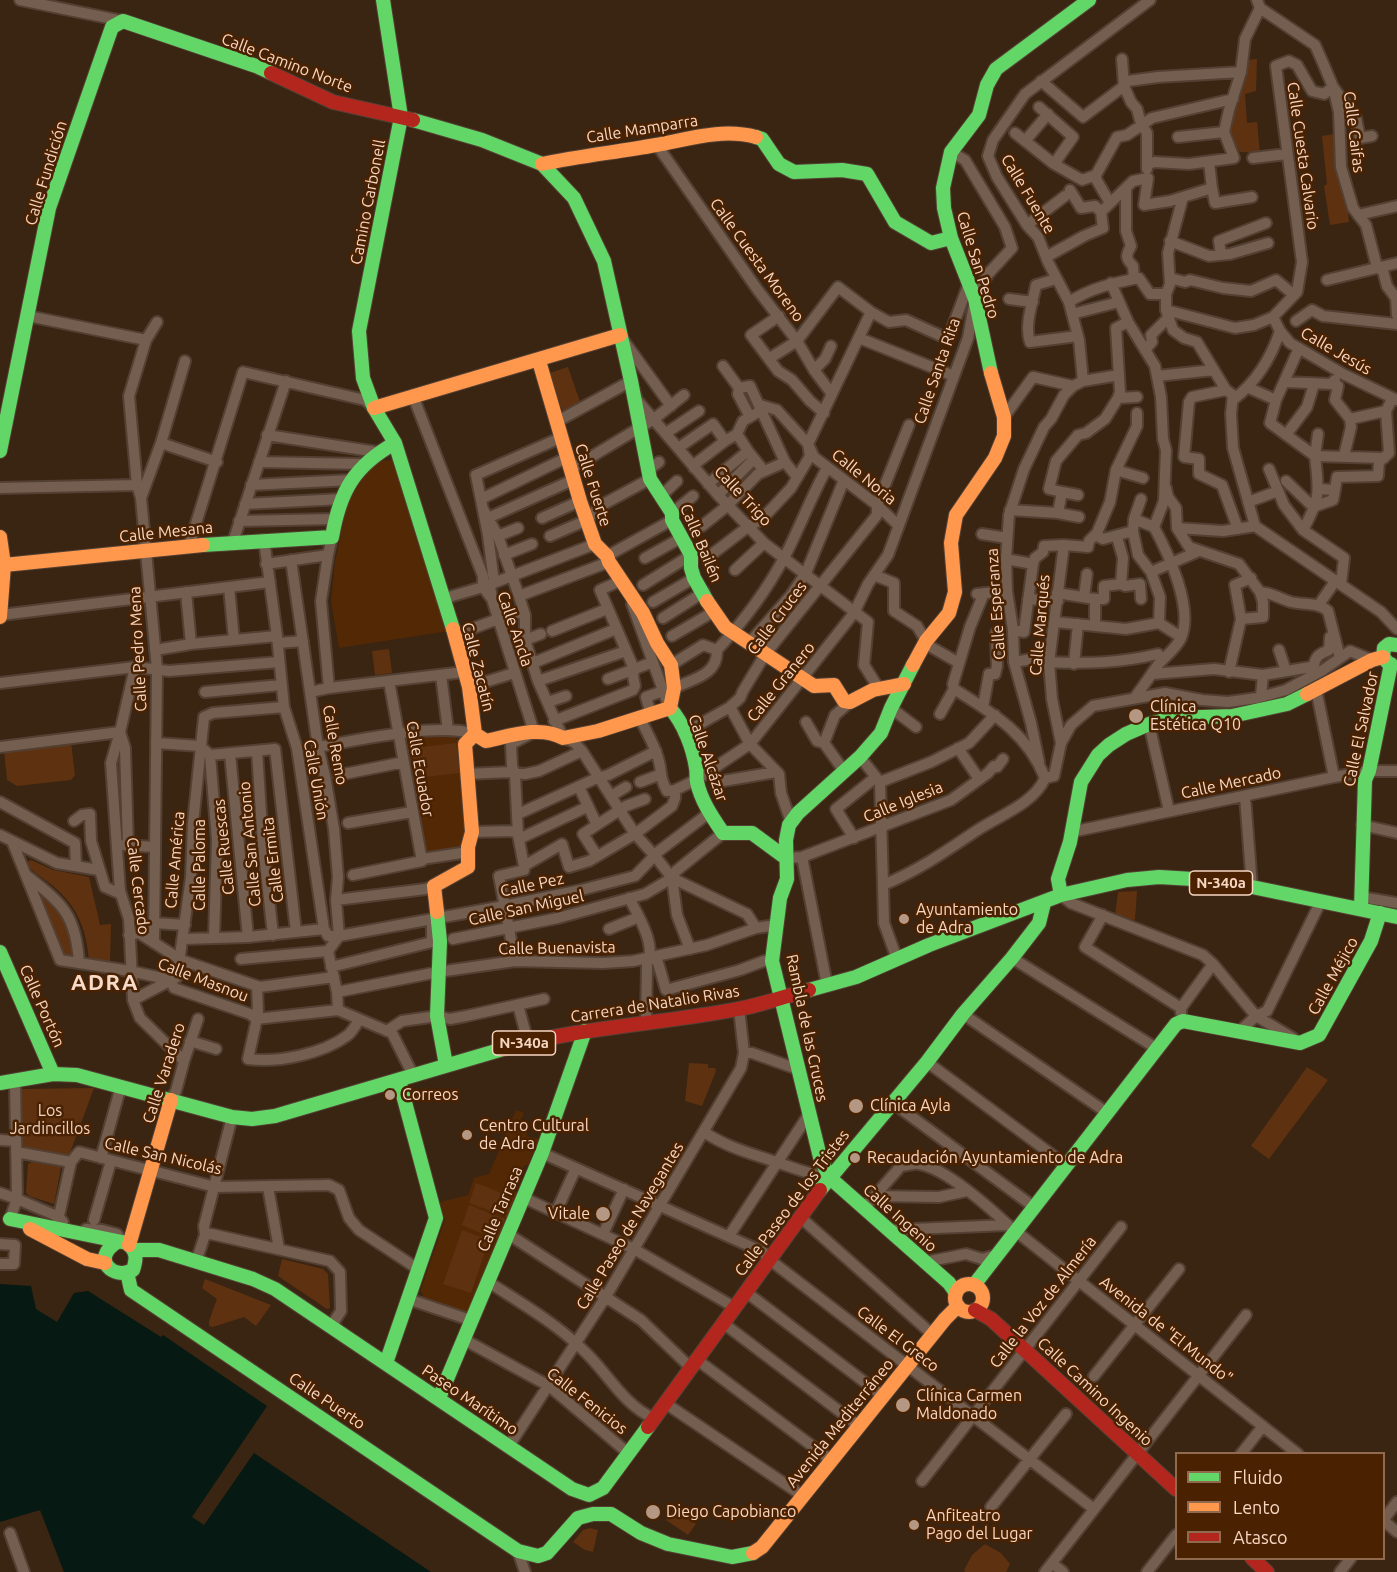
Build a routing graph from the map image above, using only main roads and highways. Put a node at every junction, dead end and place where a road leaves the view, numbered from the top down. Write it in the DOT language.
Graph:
graph roads {
  1 [pos="383,0"];
  2 [pos="1089,0"];
  3 [pos="123,21"];
  4 [pos="400,117"];
  5 [pos="542,164"];
  6 [pos="951,238"];
  7 [pos="620,335"];
  8 [pos="538,361"];
  9 [pos="374,408"];
  10 [pos="395,443"];
  11 [pos="0,451"];
  12 [pos="0,537"];
  13 [pos="4,565"];
  14 [pos="0,616"];
  15 [pos="1397,645"];
  16 [pos="1386,661"];
  17 [pos="904,684"];
  18 [pos="670,708"];
  19 [pos="475,734"];
  20 [pos="786,858"];
  21 [pos="1061,896"];
  22 [pos="1044,903"];
  23 [pos="1361,903"];
  24 [pos="1380,913"];
  25 [pos="1397,917"];
  26 [pos="0,952"];
  27 [pos="782,998"];
  28 [pos="585,1031"];
  29 [pos="1240,1031"];
  30 [pos="446,1065"];
  31 [pos="53,1074"];
  32 [pos="406,1078"];
  33 [pos="0,1083"];
  34 [pos="171,1100"];
  35 [pos="829,1177"];
  36 [pos="5,1218"];
  37 [pos="126,1245"];
  38 [pos="105,1263"];
  39 [pos="127,1272"];
  40 [pos="959,1291"];
  41 [pos="978,1307"];
  42 [pos="386,1363"];
  43 [pos="439,1398"];
  44 [pos="603,1488"];
  45 [pos="1175,1488"];
  46 [pos="572,1489"];
  47 [pos="589,1495"];
  48 [pos="611,1514"];
  49 [pos="578,1518"];
  50 [pos="1254,1560"];
  51 [pos="1267,1572"];
  1 -- 4 [label="main road, Camino Carbonell"];
  2 -- 6 [label="main road, Calle San Pedro"];
  3 -- 4 [label="main road, Calle Camino Norte"];
  3 -- 11 [label="main road, Calle Fundición"];
  4 -- 5 [label="main road, Calle Camino Norte"];
  4 -- 9 [label="main road, Camino Carbonell"];
  5 -- 6 [label="main road, Calle Mamparra"];
  5 -- 7 [label="main road"];
  6 -- 17 [label="main road, Calle San Pedro"];
  7 -- 8 [label="main road"];
  7 -- 17 [label="main road, Calle Bailén"];
  8 -- 9 [label="main road"];
  8 -- 18 [label="main road, Calle Fuerte"];
  9 -- 10 [label="main road, Calle Zacatín"];
  10 -- 13 [label="main road, Calle Mesana"];
  10 -- 19 [label="main road, Calle Zacatín"];
  12 -- 13 [label="main road"];
  13 -- 14 [label="main road"];
  15 -- 16 [label="main road"];
  16 -- 21 [label="main road"];
  16 -- 23 [label="main road, Calle El Salvador"];
  17 -- 20 [label="main road, Rambla de las Cruces"];
  18 -- 19 [label="main road"];
  18 -- 20 [label="main road, Calle Alcázar"];
  19 -- 30 [label="main road, Calle Zacatín"];
  20 -- 27 [label="main road, Rambla de las Cruces"];
  21 -- 22 [label="main road, Carrera de Natalio Rivas / N-340a"];
  21 -- 23 [label="main road, N-340a"];
  22 -- 27 [label="main road, Carrera de Natalio Rivas / N-340a"];
  22 -- 35 [label="main road, Calle Paseo de los Tristes"];
  23 -- 24 [label="main road, N-340a"];
  24 -- 25 [label="main road, N-340a"];
  24 -- 29 [label="main road, Calle Méjico"];
  26 -- 31 [label="main road, Calle Portón"];
  27 -- 28 [label="main road, Carrera de Natalio Rivas / N-340a"];
  27 -- 35 [label="main road, Rambla de las Cruces"];
  28 -- 30 [label="main road, Carrera de Natalio Rivas / N-340a"];
  28 -- 43 [label="main road, Calle Tarrasa"];
  29 -- 40 [label="main road, Avenida Mediterráneo"];
  30 -- 32 [label="main road, Carrera de Natalio Rivas / N-340a"];
  31 -- 33 [label="main road, Carrera de Natalio Rivas / N-340a"];
  31 -- 34 [label="main road, Carrera de Natalio Rivas / N-340a"];
  32 -- 34 [label="main road, Carrera de Natalio Rivas / N-340a"];
  32 -- 42 [label="main road"];
  34 -- 37 [label="main road, Calle Varadero"];
  35 -- 40 [label="main road, Calle Ingenio"];
  35 -- 44 [label="main road, Calle Paseo de los Tristes"];
  36 -- 37 [label="main road, Paseo Marítimo"];
  36 -- 38 [label="main road"];
  37 -- 38 [label="main road"];
  37 -- 39 [label="main road"];
  37 -- 42 [label="main road, Paseo Marítimo"];
  38 -- 39 [label="main road"];
  39 -- 49 [label="main road, Calle Puerto"];
  40 -- 41 [label="main road"];
  40 -- 41 [label="main road, Calle Camino Ingenio"];
  40 -- 48 [label="main road, Avenida Mediterráneo"];
  41 -- 45 [label="main road, Calle Camino Ingenio"];
  42 -- 43 [label="main road, Paseo Marítimo"];
  43 -- 46 [label="main road, Paseo Marítimo"];
  44 -- 47 [label="main road, Calle Paseo de los Tristes"];
  44 -- 48 [label="main road"];
  46 -- 47 [label="main road, Paseo Marítimo"];
  46 -- 49 [label="main road"];
  48 -- 49 [label="main road"];
  50 -- 51 [label="main road"];
}
